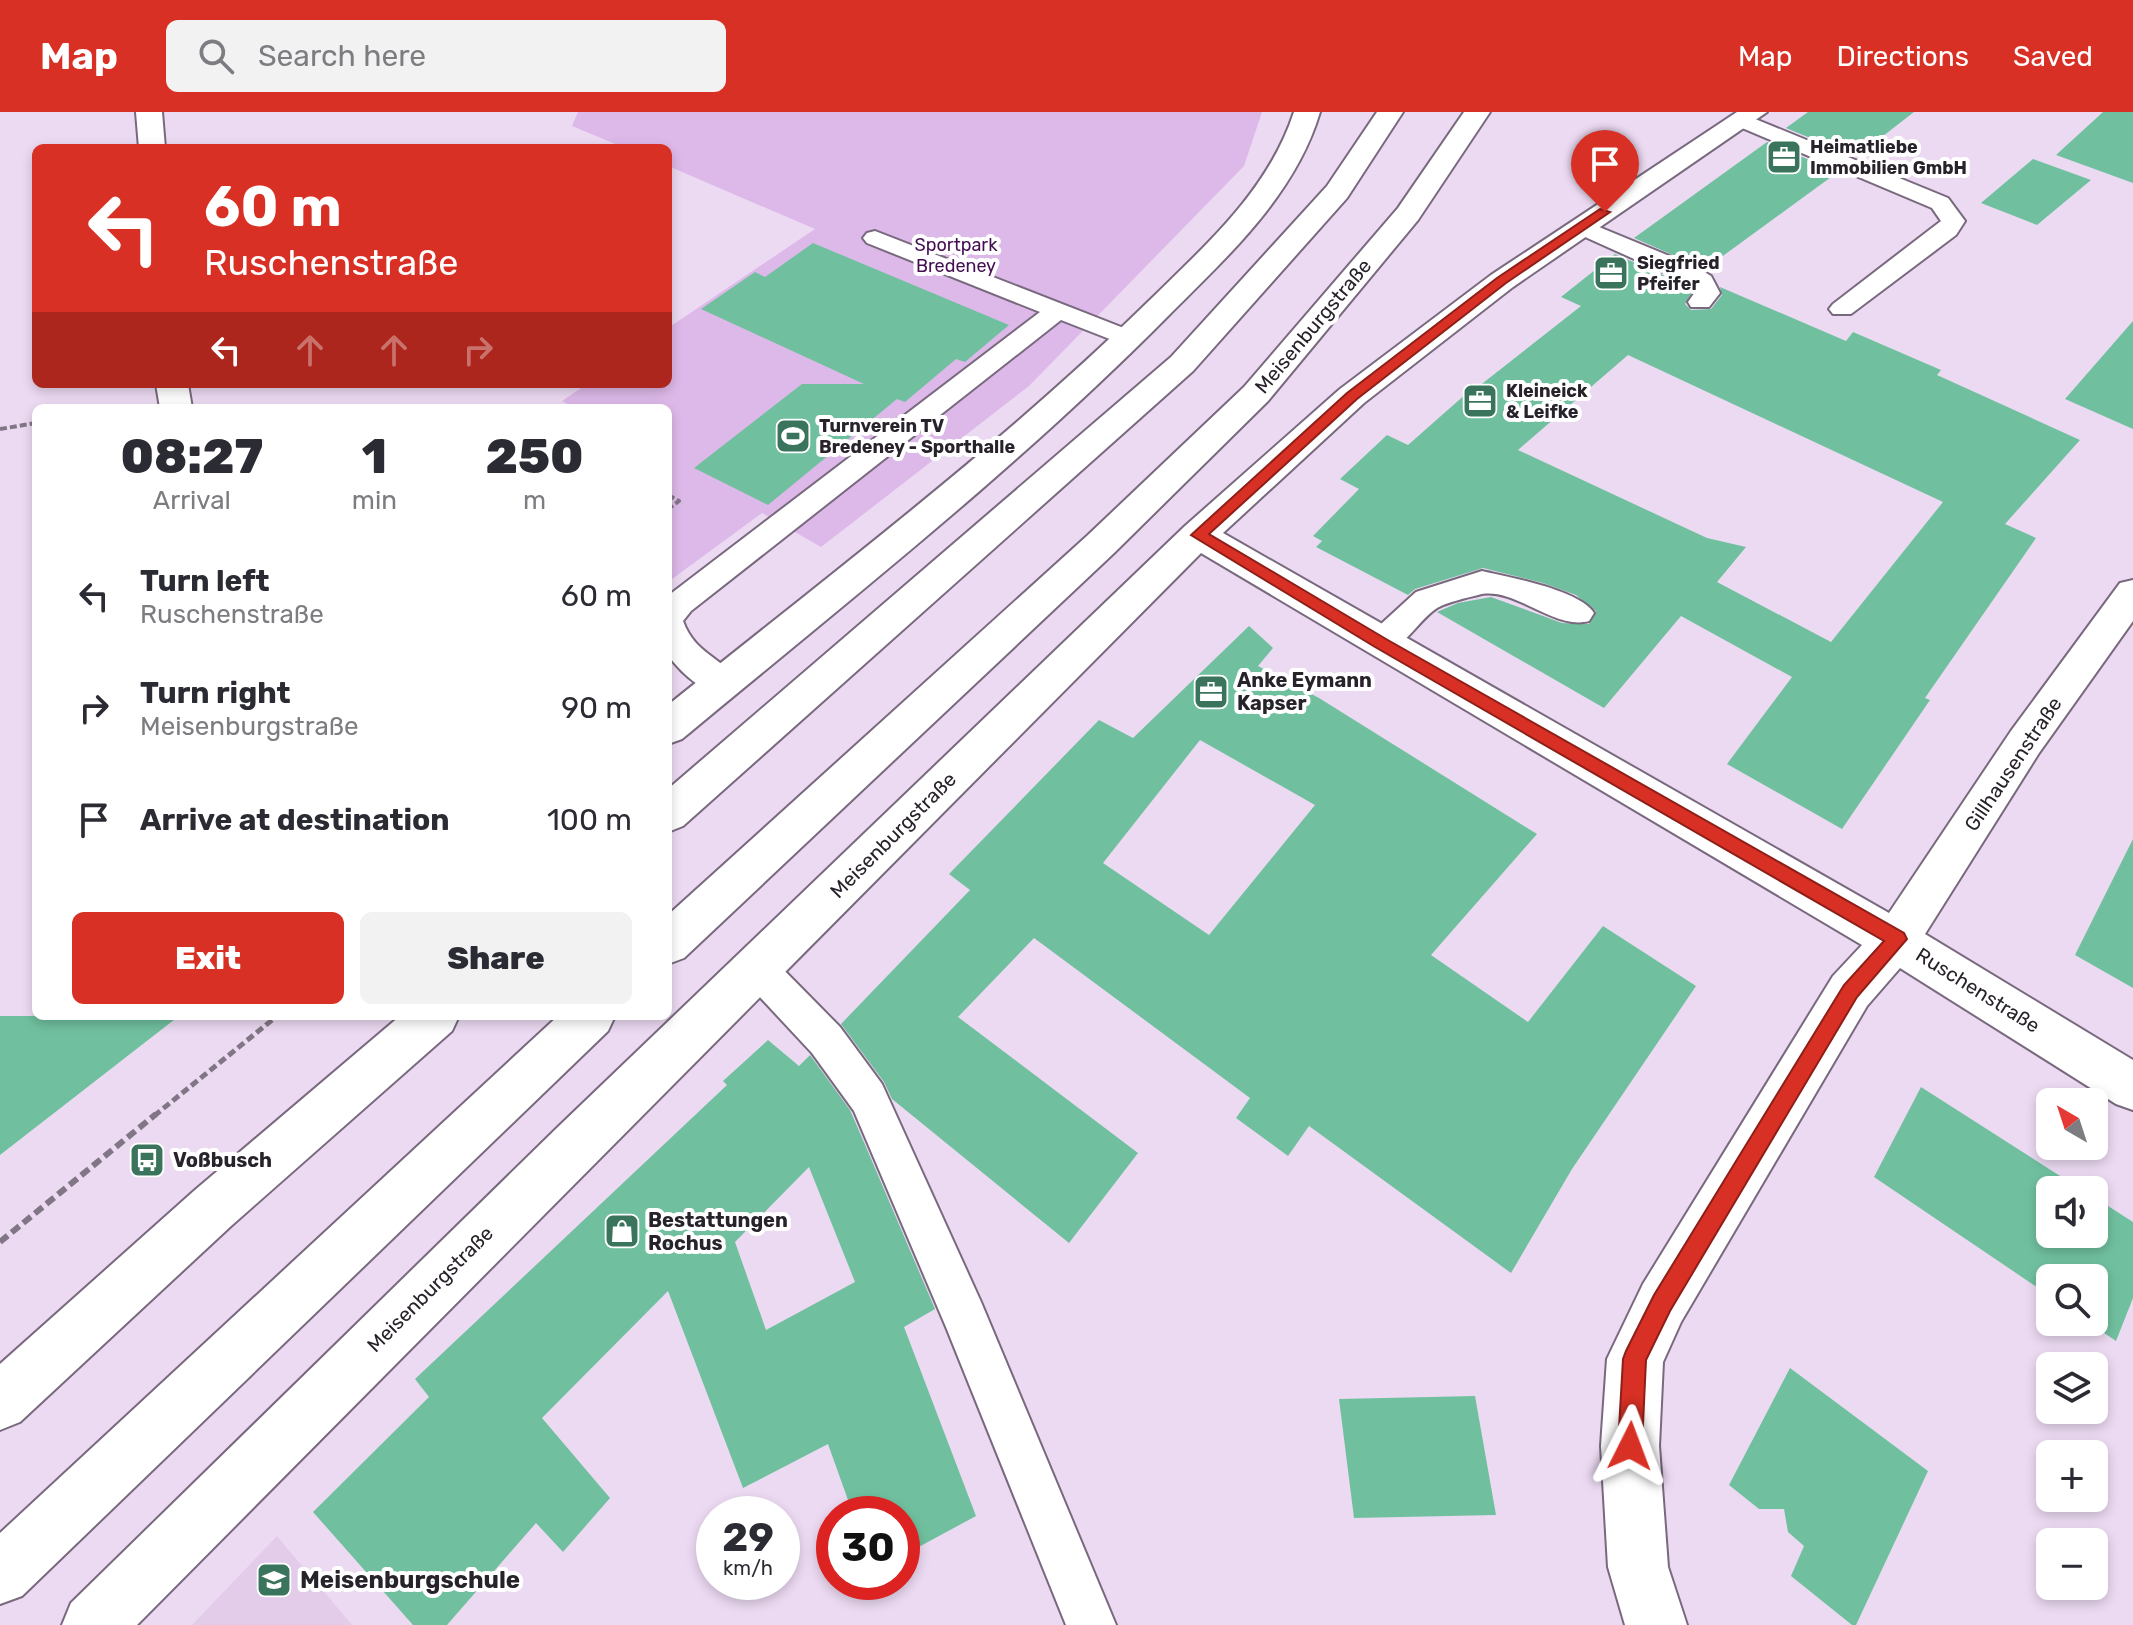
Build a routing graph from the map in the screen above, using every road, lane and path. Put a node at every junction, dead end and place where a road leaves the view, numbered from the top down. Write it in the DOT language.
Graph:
graph roads {
  1 [pos="149,112"];
  2 [pos="1307,112"];
  3 [pos="1390,112"];
  4 [pos="1477,112"];
  5 [pos="1748,115"];
  6 [pos="152,144"];
  7 [pos="1582,227"];
  8 [pos="875,238"];
  9 [pos="1700,302"];
  10 [pos="1842,309"];
  11 [pos="1057,311"];
  12 [pos="1130,339"];
  13 [pos="32,424"];
  14 [pos="0,429"];
  15 [pos="1198,535"];
  16 [pos="2133,593"];
  17 [pos="1578,613"];
  18 [pos="672,614"];
  19 [pos="672,640"];
  20 [pos="1380,643"];
  21 [pos="722,683"];
  22 [pos="672,725"];
  23 [pos="672,810"];
  24 [pos="1897,939"];
  25 [pos="672,940"];
  26 [pos="757,968"];
  27 [pos="272,1020"];
  28 [pos="430,1020"];
  29 [pos="587,1020"];
  30 [pos="2133,1087"];
  31 [pos="0,1242"];
  32 [pos="0,1402"];
  33 [pos="0,1574"];
  34 [pos="93,1625"];
  35 [pos="1091,1625"];
  36 [pos="1656,1625"];
  1 -- 6 [label="street"];
  2 -- 12 [label="street"];
  3 -- 23 [label="street"];
  4 -- 25 [label="street, Meisenburgstraße"];
  5 -- 7 [label="street, Meisenburgstraße"];
  5 -- 10 [label="lane"];
  7 -- 9 [label="lane"];
  7 -- 15 [label="street, Meisenburgstraße"];
  8 -- 11 [label="lane"];
  11 -- 12 [label="lane"];
  11 -- 18 [label="lane"];
  12 -- 21 [label="street"];
  13 -- 14 [label="path"];
  15 -- 20 [label="street, Ruschenstraße"];
  15 -- 26 [label="street, Meisenburgstraße"];
  16 -- 24 [label="street, Gillhausenstraße"];
  17 -- 20 [label="lane"];
  19 -- 21 [label="lane"];
  20 -- 24 [label="street, Ruschenstraße"];
  21 -- 22 [label="street"];
  24 -- 30 [label="street, Ruschenstraße"];
  24 -- 36 [label="street, Gillhausenstraße"];
  26 -- 34 [label="street, Meisenburgstraße"];
  26 -- 35 [label="lane"];
  27 -- 31 [label="path"];
  28 -- 32 [label="street"];
  29 -- 33 [label="street"];
}
